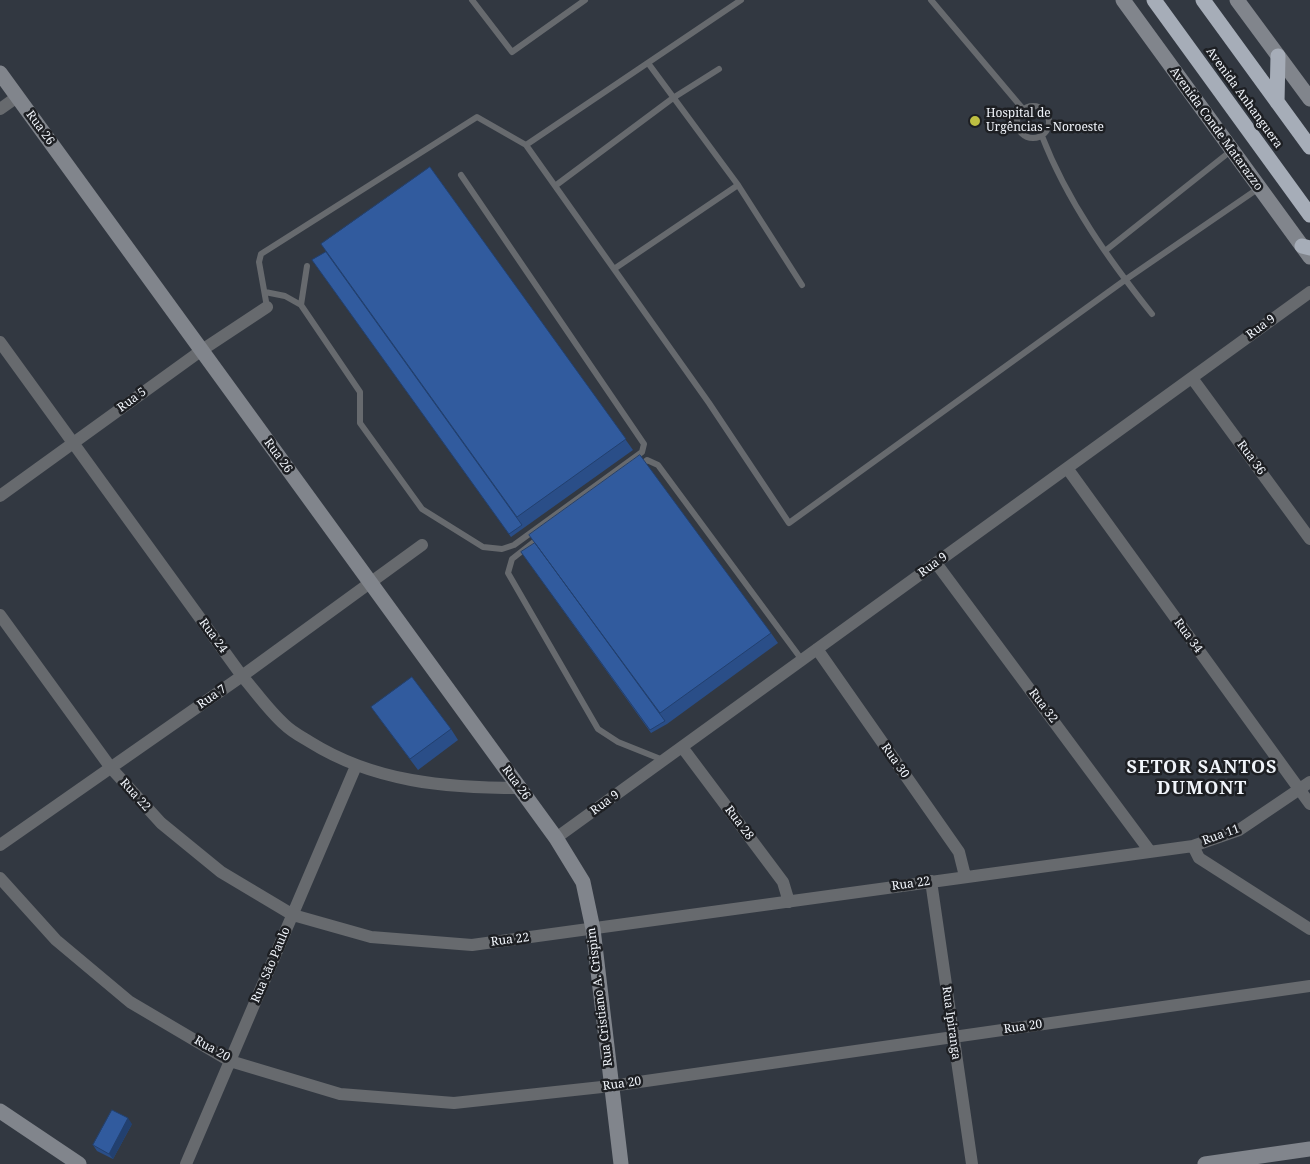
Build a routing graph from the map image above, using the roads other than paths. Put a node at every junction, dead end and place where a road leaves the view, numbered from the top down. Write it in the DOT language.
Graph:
graph roads {
  1 [pos="472,0"];
  2 [pos="585,0"];
  3 [pos="741,0"];
  4 [pos="931,0"];
  5 [pos="1123,0"];
  6 [pos="1154,0"];
  7 [pos="1203,0"];
  8 [pos="1238,0"];
  9 [pos="1278,56"];
  10 [pos="648,63"];
  11 [pos="718,69"];
  12 [pos="0,73"];
  13 [pos="17,97"];
  14 [pos="673,98"];
  15 [pos="1310,99"];
  16 [pos="1277,102"];
  17 [pos="0,109"];
  18 [pos="1023,109"];
  19 [pos="1042,136"];
  20 [pos="526,145"];
  21 [pos="1310,147"];
  22 [pos="1232,150"];
  23 [pos="461,175"];
  24 [pos="555,186"];
  25 [pos="738,186"];
  26 [pos="1259,188"];
  27 [pos="1310,215"];
  28 [pos="1307,250"];
  29 [pos="1104,251"];
  30 [pos="307,266"];
  31 [pos="614,269"];
  32 [pos="1125,280"];
  33 [pos="802,284"];
  34 [pos="265,292"];
  35 [pos="1310,292"];
  36 [pos="301,305"];
  37 [pos="267,307"];
  38 [pos="1152,314"];
  39 [pos="0,342"];
  40 [pos="202,350"];
  41 [pos="1192,378"];
  42 [pos="73,443"];
  43 [pos="1067,468"];
  44 [pos="632,471"];
  45 [pos="0,496"];
  46 [pos="546,533"];
  47 [pos="1310,539"];
  48 [pos="422,545"];
  49 [pos="936,563"];
  50 [pos="369,583"];
  51 [pos="0,615"];
  52 [pos="817,649"];
  53 [pos="802,660"];
  54 [pos="242,676"];
  55 [pos="682,747"];
  56 [pos="663,760"];
  57 [pos="356,766"];
  58 [pos="111,768"];
  59 [pos="1310,782"];
  60 [pos="520,788"];
  61 [pos="1299,790"];
  62 [pos="1310,804"];
  63 [pos="556,838"];
  64 [pos="0,845"];
  65 [pos="1193,846"];
  66 [pos="1150,850"];
  67 [pos="965,876"];
  68 [pos="0,878"];
  69 [pos="931,881"];
  70 [pos="789,902"];
  71 [pos="293,915"];
  72 [pos="1310,929"];
  73 [pos="593,930"];
  74 [pos="1310,986"];
  75 [pos="953,1036"];
  76 [pos="230,1061"];
  77 [pos="611,1086"];
  78 [pos="0,1111"];
  79 [pos="1310,1149"];
  80 [pos="79,1164"];
  81 [pos="186,1164"];
  82 [pos="621,1164"];
  83 [pos="972,1164"];
  84 [pos="1205,1164"];
  1 -- 2 [label="lane"];
  3 -- 10 [label="lane"];
  4 -- 18 [label="lane"];
  5 -- 22 [label="street, Avenida Conde Matarazzo"];
  6 -- 27 [label="highway, Avenida Anhanguera"];
  7 -- 16 [label="highway, Avenida Anhanguera"];
  8 -- 9 [label="street"];
  9 -- 15 [label="street"];
  9 -- 16 [label="highway"];
  10 -- 14 [label="lane"];
  10 -- 20 [label="lane"];
  11 -- 14 [label="lane"];
  12 -- 13 [label="street, Rua 26"];
  13 -- 17 [label="street"];
  13 -- 40 [label="street, Rua 26"];
  14 -- 24 [label="lane"];
  14 -- 25 [label="lane"];
  16 -- 21 [label="highway, Avenida Anhanguera"];
  18 -- 19 [label="lane"];
  18 -- 19 [label="lane"];
  19 -- 29 [label="lane"];
  20 -- 24 [label="lane"];
  20 -- 34 [label="lane"];
  22 -- 26 [label="street, Avenida Conde Matarazzo"];
  22 -- 29 [label="lane"];
  23 -- 36 [label="lane"];
  24 -- 31 [label="lane"];
  25 -- 31 [label="lane"];
  25 -- 33 [label="lane"];
  26 -- 28 [label="street, Avenida Conde Matarazzo"];
  26 -- 32 [label="lane"];
  29 -- 32 [label="lane"];
  30 -- 36 [label="lane"];
  31 -- 32 [label="lane"];
  32 -- 38 [label="lane"];
  34 -- 36 [label="lane"];
  34 -- 37 [label="lane"];
  35 -- 41 [label="street, Rua 9"];
  37 -- 40 [label="street, Rua 5"];
  39 -- 42 [label="street, Rua 24"];
  40 -- 42 [label="street, Rua 5"];
  40 -- 50 [label="street, Rua 26"];
  41 -- 43 [label="street, Rua 9"];
  41 -- 47 [label="street, Rua 36"];
  42 -- 45 [label="street, Rua 5"];
  42 -- 54 [label="street, Rua 24"];
  43 -- 49 [label="street, Rua 9"];
  43 -- 61 [label="street, Rua 34"];
  44 -- 53 [label="lane"];
  46 -- 56 [label="lane"];
  48 -- 50 [label="street, Rua 7"];
  49 -- 52 [label="street, Rua 9"];
  49 -- 66 [label="street, Rua 32"];
  50 -- 54 [label="street, Rua 7"];
  50 -- 60 [label="street, Rua 26"];
  51 -- 58 [label="street, Rua 22"];
  52 -- 53 [label="street, Rua 9"];
  52 -- 67 [label="street, Rua 30"];
  53 -- 55 [label="street, Rua 9"];
  54 -- 57 [label="street, Rua 24"];
  54 -- 58 [label="street, Rua 7"];
  55 -- 56 [label="street, Rua 9"];
  55 -- 70 [label="street, Rua 28"];
  56 -- 63 [label="street, Rua 9"];
  57 -- 60 [label="street, Rua 24"];
  57 -- 71 [label="street, Rua São Paulo"];
  58 -- 64 [label="street, Rua 7"];
  58 -- 71 [label="street, Rua 22"];
  59 -- 61 [label="street, Rua 11"];
  60 -- 63 [label="street, Rua 26"];
  61 -- 62 [label="street, Rua 34"];
  61 -- 65 [label="street, Rua 11"];
  63 -- 73 [label="street, Rua Cristiano A. Crispim"];
  65 -- 66 [label="street, Rua 11"];
  65 -- 72 [label="street"];
  66 -- 67 [label="street, Rua 22"];
  67 -- 69 [label="street, Rua 22"];
  68 -- 76 [label="street, Rua 20"];
  69 -- 70 [label="street, Rua 22"];
  69 -- 75 [label="street, Rua Ipiranga"];
  70 -- 73 [label="street, Rua 22"];
  71 -- 73 [label="street, Rua 22"];
  71 -- 76 [label="street, Rua São Paulo"];
  73 -- 77 [label="street, Rua Cristiano A. Crispim"];
  74 -- 75 [label="street, Rua 20"];
  75 -- 77 [label="street, Rua 20"];
  75 -- 83 [label="street, Rua Ipiranga"];
  76 -- 77 [label="street, Rua 20"];
  76 -- 81 [label="street, Rua São Paulo"];
  77 -- 82 [label="street, Rua Cristiano A. Crispim"];
  78 -- 80 [label="street"];
  79 -- 84 [label="street"];
}
